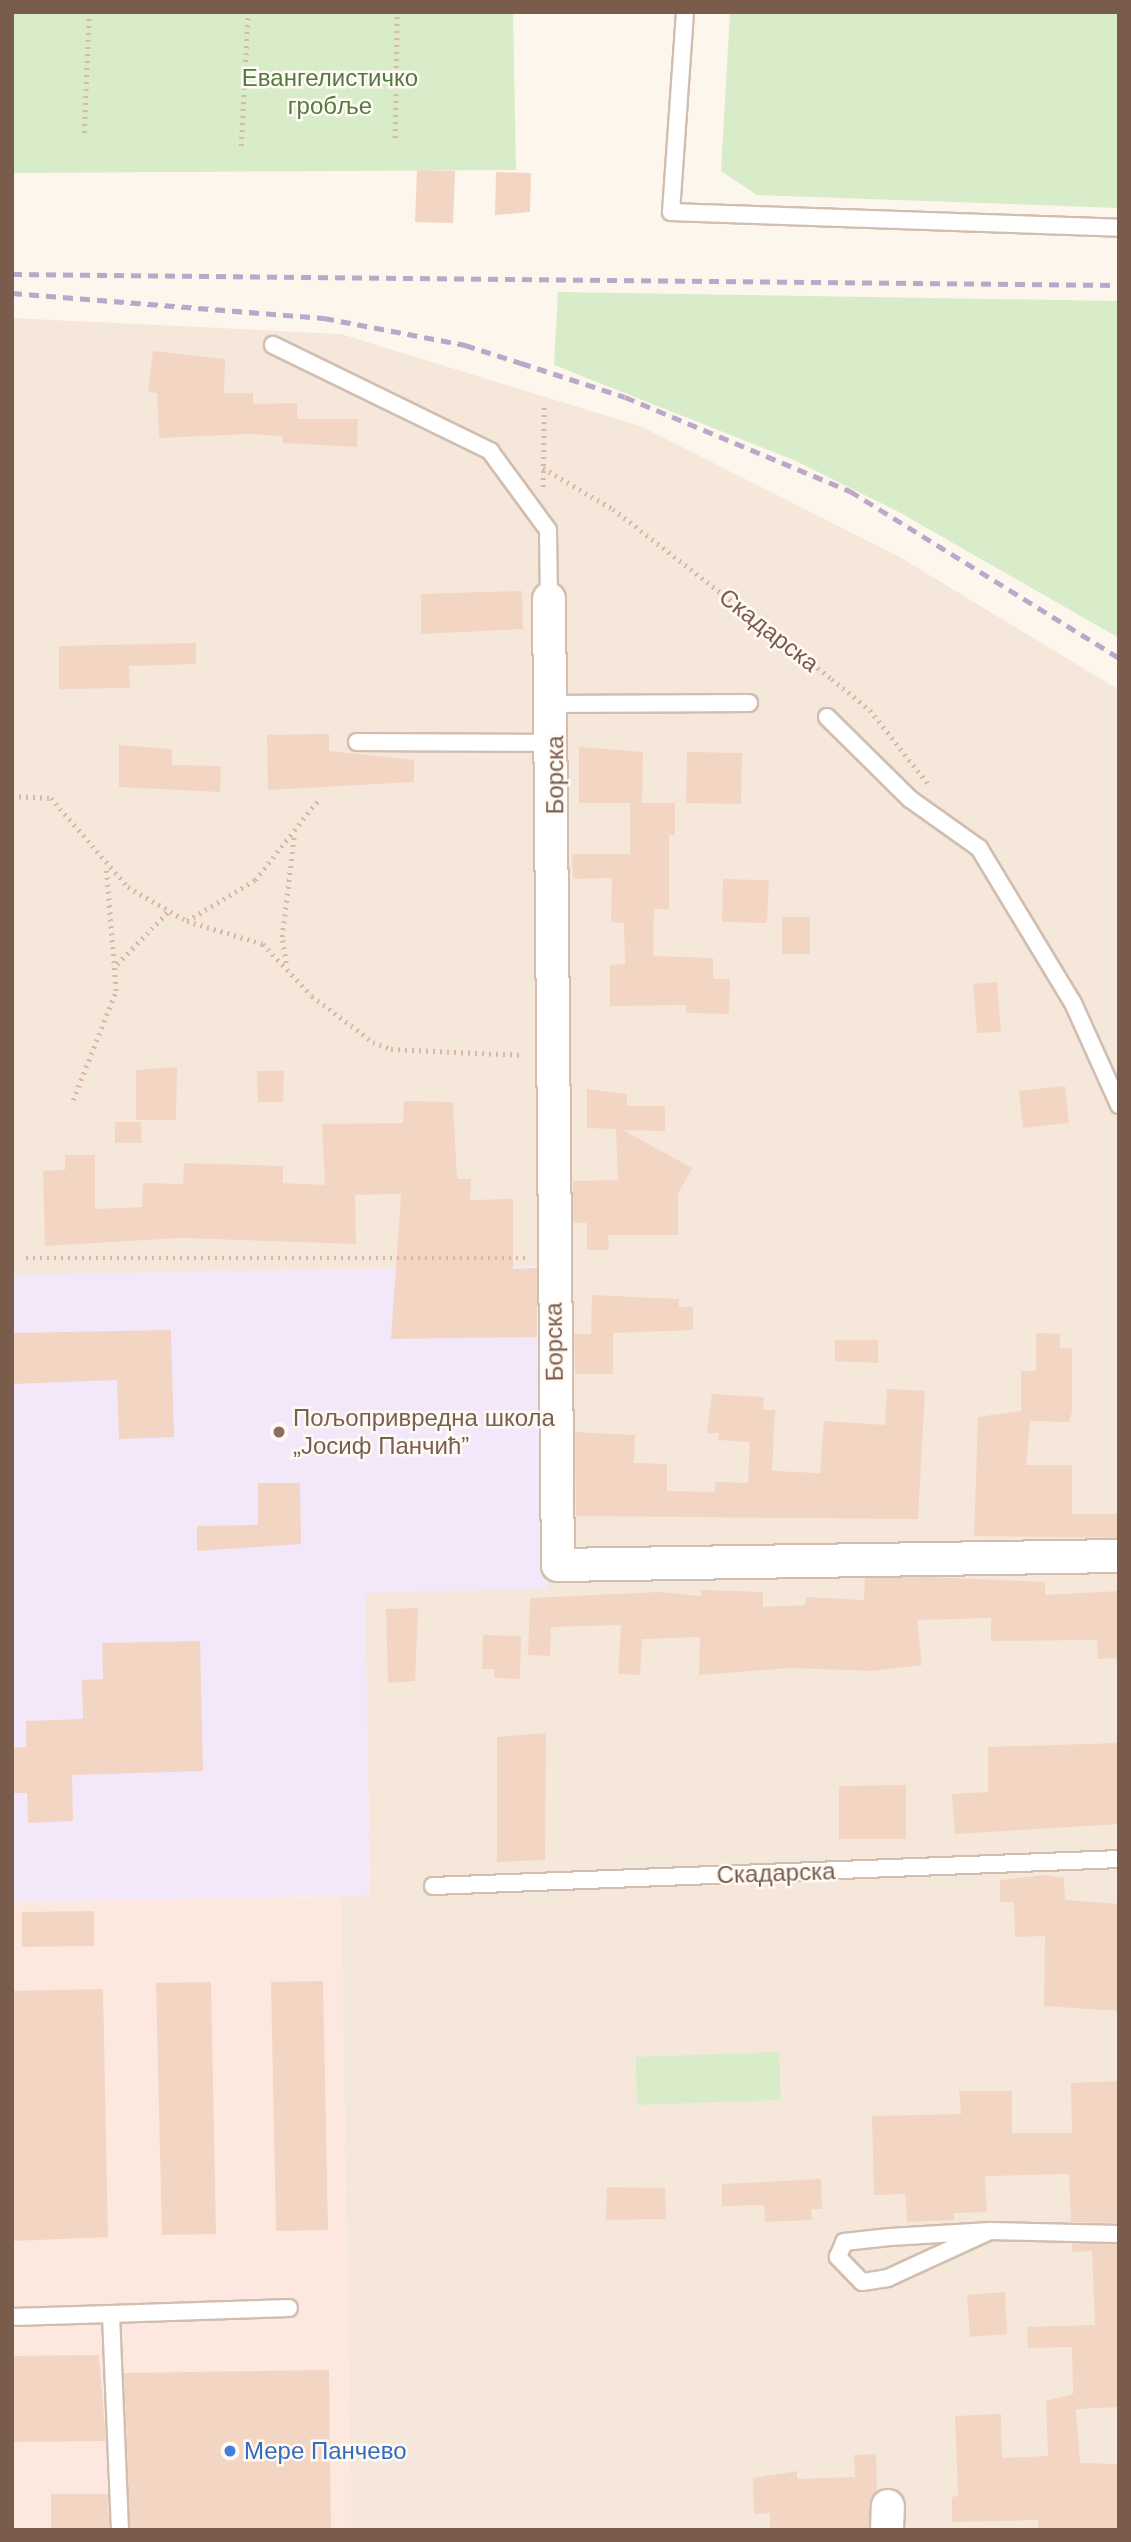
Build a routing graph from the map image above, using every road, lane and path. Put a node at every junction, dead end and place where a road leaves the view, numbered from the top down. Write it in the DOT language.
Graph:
graph roads {
  1 [pos="89,12"];
  2 [pos="248,12"];
  3 [pos="397,12"];
  4 [pos="685,12"];
  5 [pos="84,133"];
  6 [pos="395,138"];
  7 [pos="242,146"];
  8 [pos="1119,228"];
  9 [pos="273,345"];
  10 [pos="544,404"];
  11 [pos="543,468"];
  12 [pos="541,516"];
  13 [pos="549,599"];
  14 [pos="749,703"];
  15 [pos="554,704"];
  16 [pos="827,717"];
  17 [pos="357,742"];
  18 [pos="555,743"];
  19 [pos="934,791"];
  20 [pos="12,796"];
  21 [pos="318,799"];
  22 [pos="294,832"];
  23 [pos="106,867"];
  24 [pos="168,912"];
  25 [pos="187,921"];
  26 [pos="116,965"];
  27 [pos="286,965"];
  28 [pos="554,1062"];
  29 [pos="73,1100"];
  30 [pos="1119,1105"];
  31 [pos="26,1258"];
  32 [pos="552,1258"];
  33 [pos="1119,1556"];
  34 [pos="1119,1859"];
  35 [pos="433,1886"];
  36 [pos="990,2231"];
  37 [pos="1119,2234"];
  38 [pos="289,2308"];
  39 [pos="111,2314"];
  40 [pos="12,2317"];
  41 [pos="120,2530"];
  1 -- 5 [label="path"];
  2 -- 7 [label="path"];
  3 -- 6 [label="path"];
  4 -- 8 [label="lane"];
  9 -- 12 [label="lane"];
  10 -- 11 [label="path"];
  11 -- 12 [label="path"];
  11 -- 19 [label="path, Скадарска"];
  12 -- 13 [label="lane"];
  13 -- 15 [label="street, Борска"];
  14 -- 15 [label="lane"];
  15 -- 18 [label="street, Борска"];
  16 -- 30 [label="lane"];
  17 -- 18 [label="lane"];
  18 -- 28 [label="street, Борска"];
  20 -- 23 [label="path"];
  21 -- 22 [label="path"];
  22 -- 25 [label="path"];
  22 -- 27 [label="path"];
  23 -- 24 [label="path"];
  23 -- 26 [label="path"];
  24 -- 25 [label="path"];
  24 -- 26 [label="path"];
  25 -- 27 [label="path"];
  26 -- 29 [label="path"];
  27 -- 28 [label="path"];
  28 -- 32 [label="street, Борска"];
  31 -- 32 [label="path"];
  32 -- 33 [label="street, Борска"];
  34 -- 35 [label="lane, Скадарска"];
  36 -- 36 [label="lane"];
  36 -- 37 [label="lane"];
  38 -- 39 [label="lane"];
  39 -- 40 [label="lane"];
  39 -- 41 [label="lane"];
}
